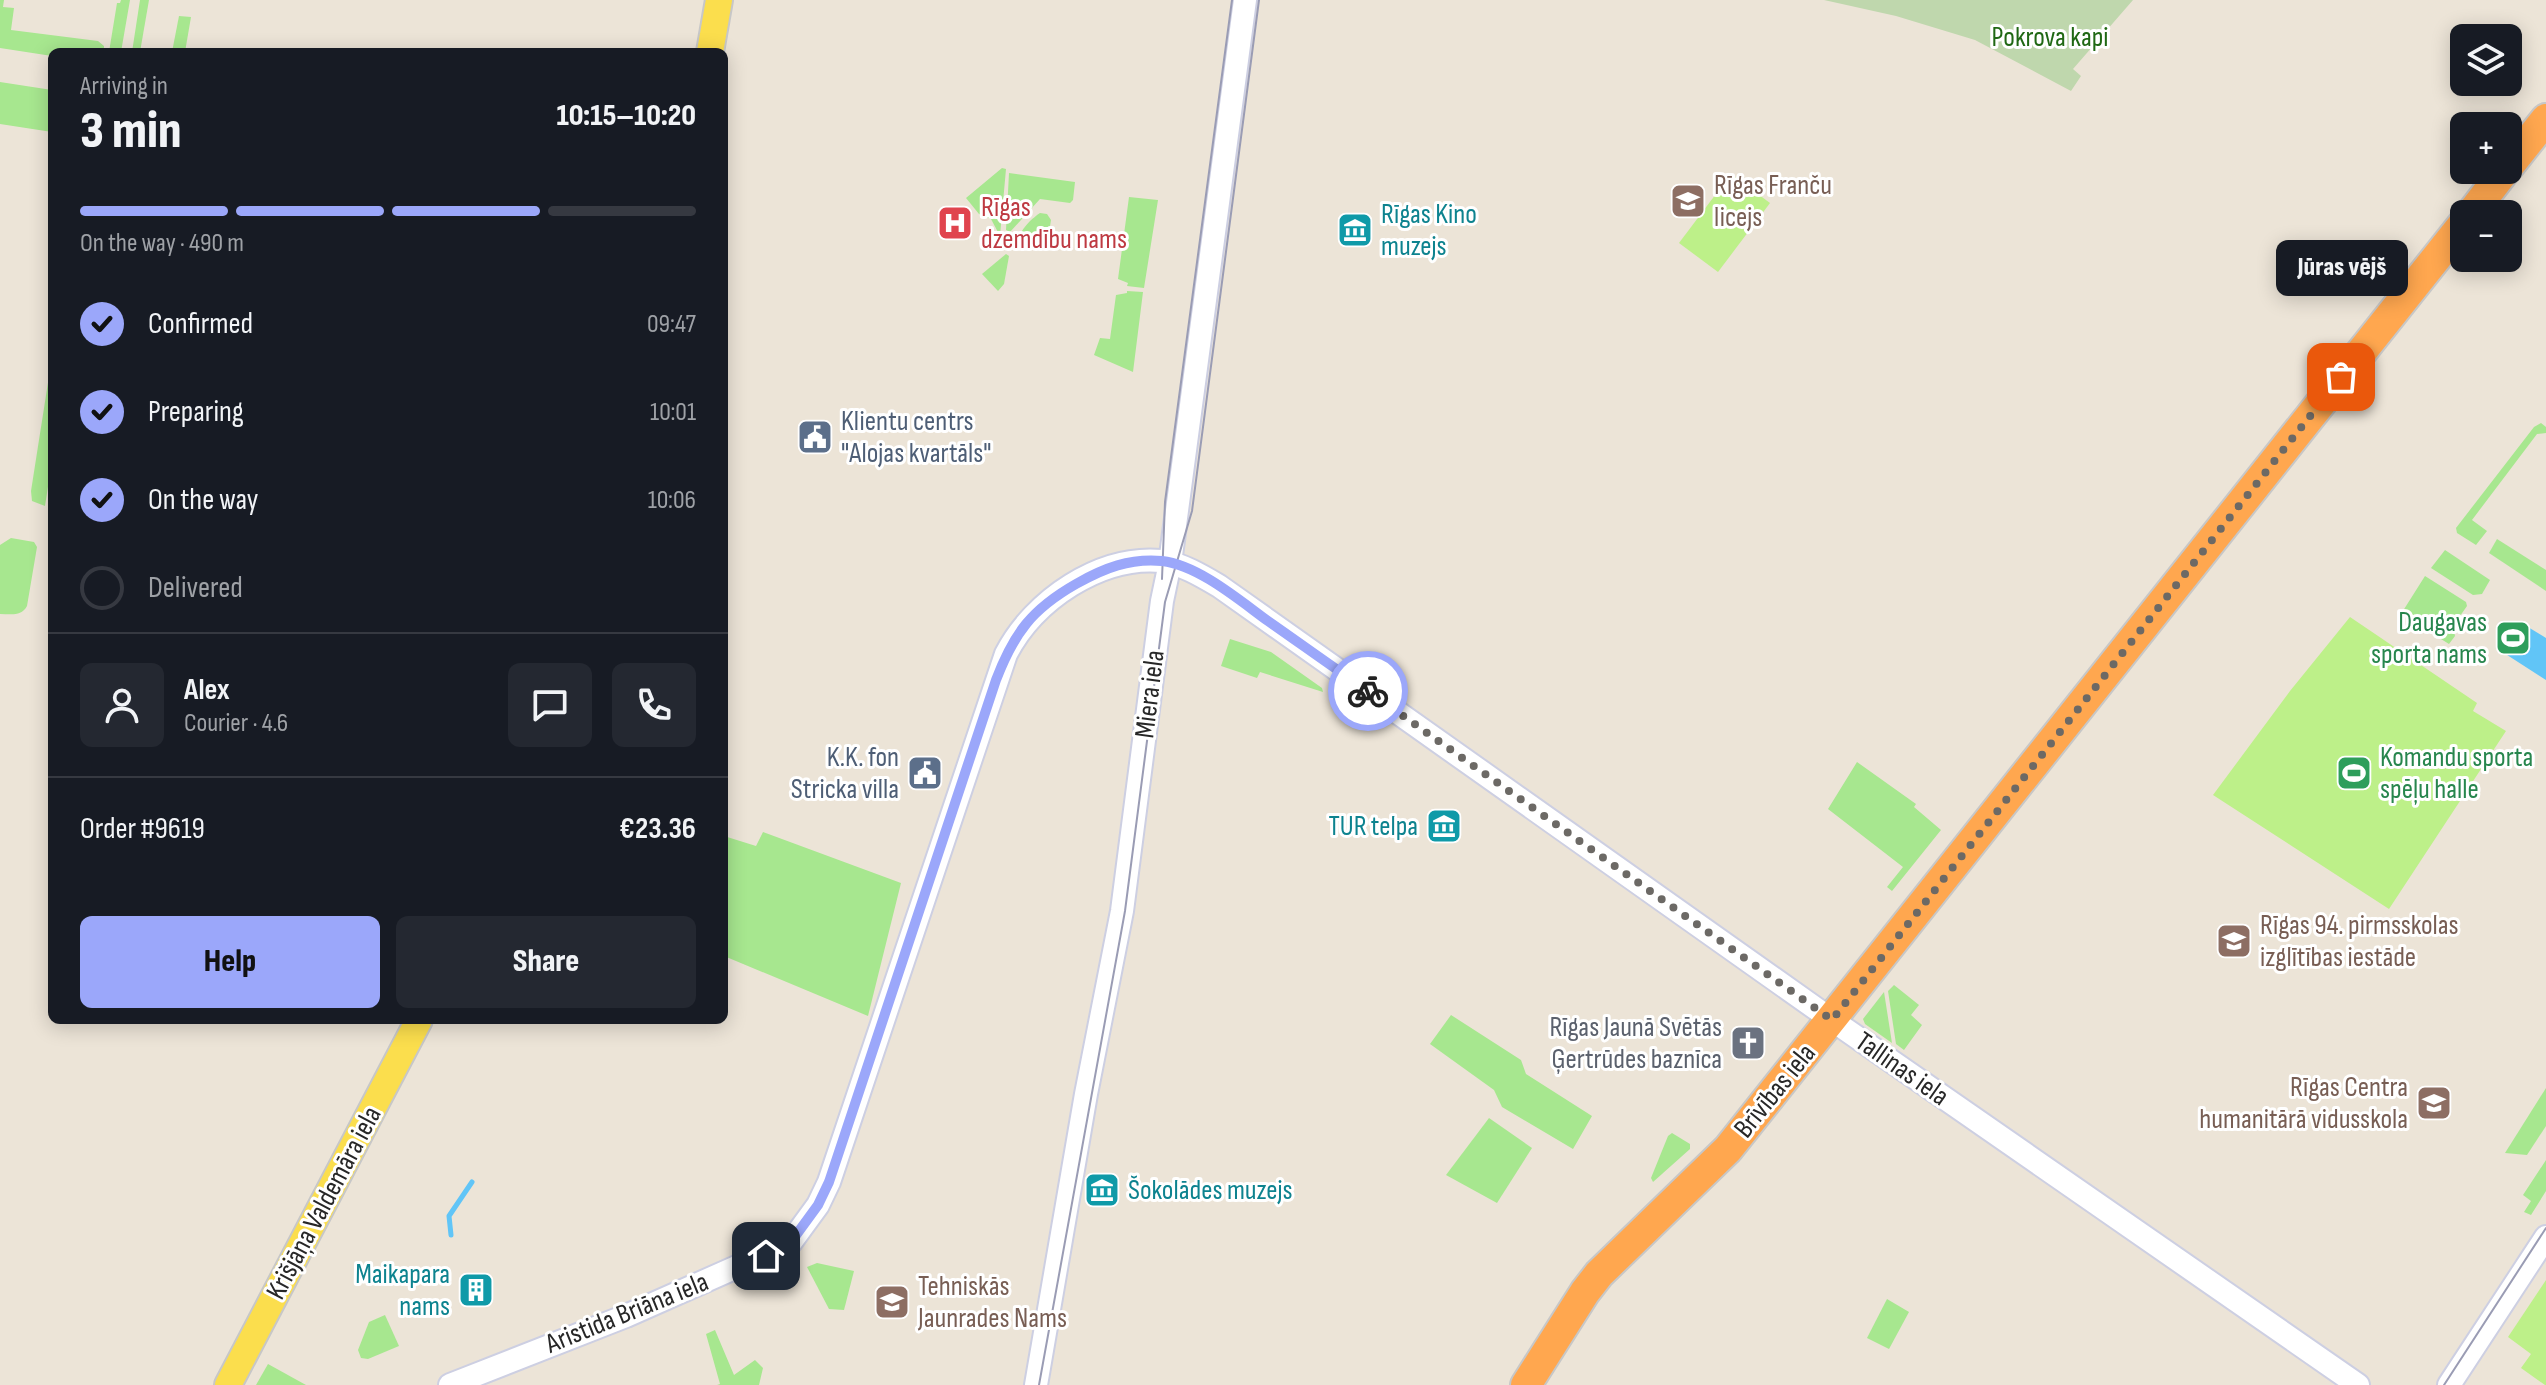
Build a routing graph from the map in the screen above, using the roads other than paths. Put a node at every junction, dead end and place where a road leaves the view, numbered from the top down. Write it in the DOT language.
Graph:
graph roads {
  1 [pos="719,0"];
  2 [pos="1245,0"];
  3 [pos="711,48"];
  4 [pos="2546,119"];
  5 [pos="2522,149"];
  6 [pos="2494,184"];
  7 [pos="2482,200"];
  8 [pos="2450,241"];
  9 [pos="1170,563"];
  10 [pos="1832,1020"];
  11 [pos="417,1024"];
  12 [pos="2546,1237"];
  13 [pos="228,1385"];
  14 [pos="450,1385"];
  15 [pos="1036,1385"];
  16 [pos="1526,1385"];
  17 [pos="2358,1385"];
  18 [pos="2449,1385"];
  1 -- 3 [label="main road"];
  2 -- 9 [label="street, Miera iela"];
  4 -- 5 [label="highway"];
  6 -- 7 [label="highway"];
  8 -- 10 [label="highway, Brīvības iela"];
  9 -- 10 [label="street, Tallinas iela"];
  9 -- 14 [label="street, Aristida Briāna iela"];
  9 -- 15 [label="street, Miera iela"];
  10 -- 16 [label="highway, Brīvības iela"];
  10 -- 17 [label="street, Tallinas iela"];
  11 -- 13 [label="main road, Krišjāņa Valdemāra iela"];
  12 -- 18 [label="street"];
}
